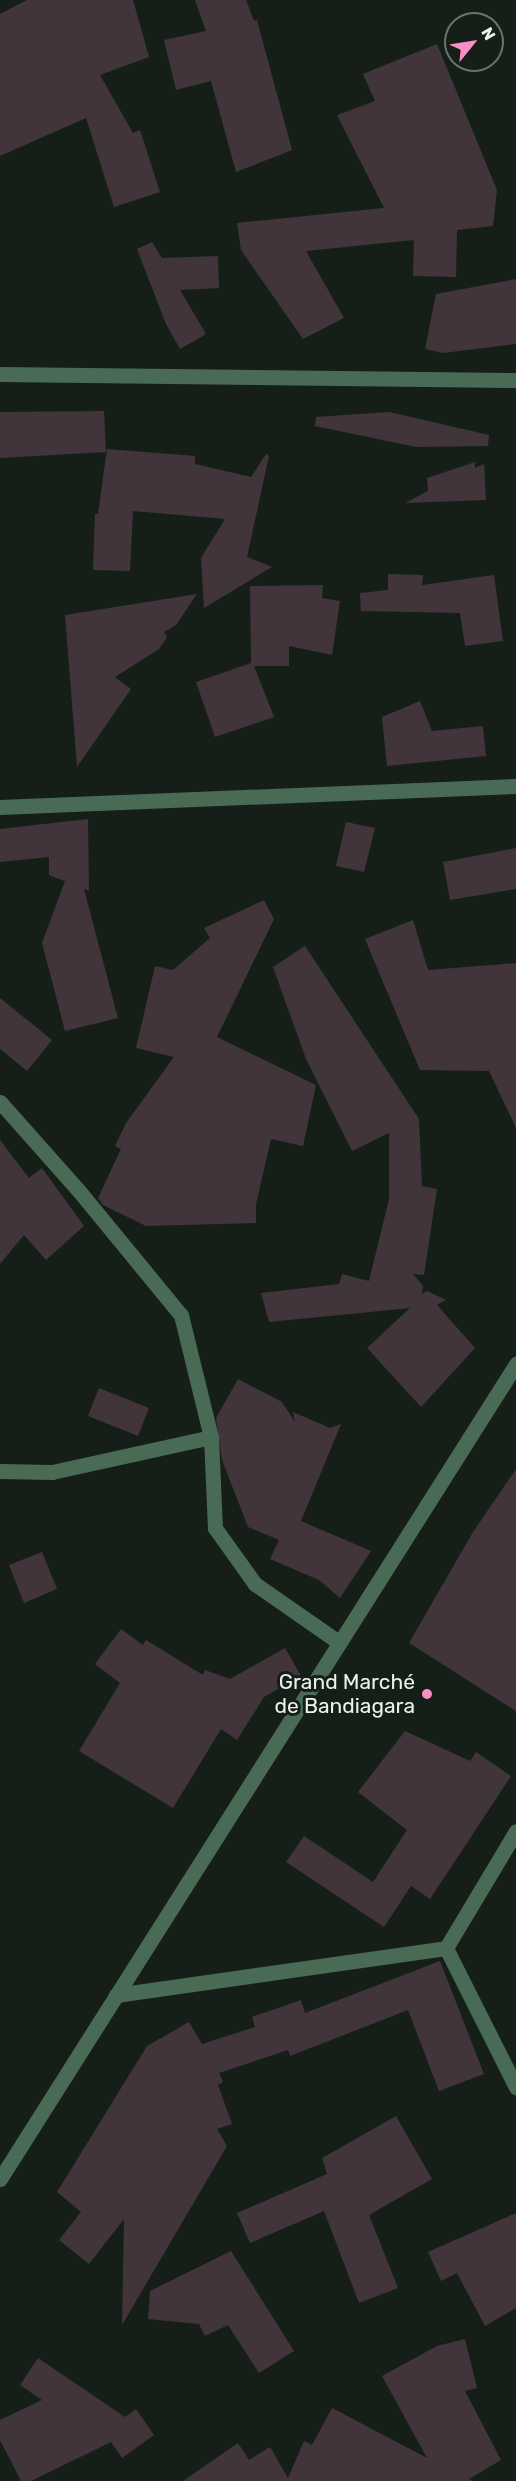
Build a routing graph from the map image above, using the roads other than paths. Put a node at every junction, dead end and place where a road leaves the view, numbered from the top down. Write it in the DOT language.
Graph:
graph roads {
  1 [pos="0,374"];
  2 [pos="516,380"];
  3 [pos="516,786"];
  4 [pos="0,807"];
  5 [pos="0,1102"];
  6 [pos="516,1364"];
  7 [pos="211,1437"];
  8 [pos="0,1471"];
  9 [pos="340,1643"];
  10 [pos="516,1831"];
  11 [pos="446,1948"];
  12 [pos="116,1995"];
  13 [pos="516,2087"];
  14 [pos="0,2179"];
  1 -- 2 [label="street"];
  3 -- 4 [label="street"];
  5 -- 7 [label="street"];
  6 -- 9 [label="street"];
  7 -- 8 [label="street"];
  7 -- 9 [label="street"];
  9 -- 12 [label="street"];
  10 -- 11 [label="street"];
  11 -- 12 [label="street"];
  11 -- 13 [label="street"];
  12 -- 14 [label="street"];
}
